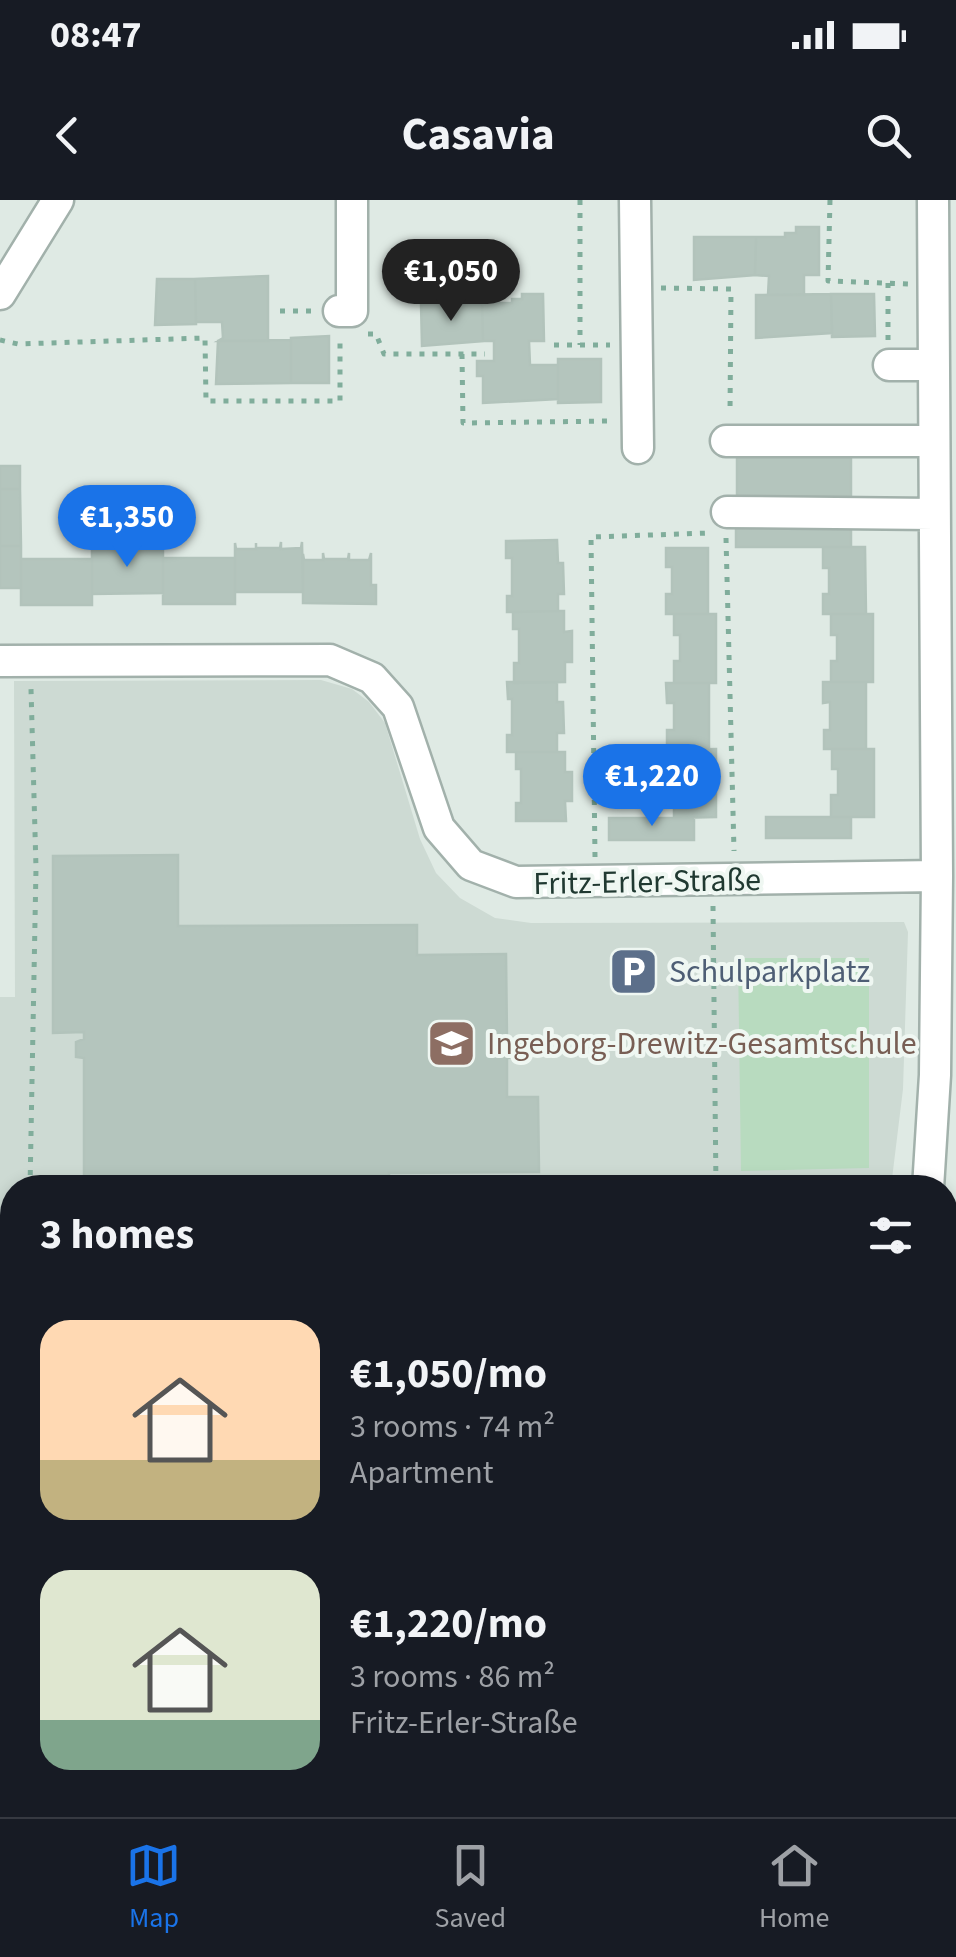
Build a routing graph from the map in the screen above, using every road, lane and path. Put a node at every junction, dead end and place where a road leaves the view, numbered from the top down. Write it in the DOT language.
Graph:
graph roads {
  1 [pos="352,200"];
  2 [pos="580,200"];
  3 [pos="635,200"];
  4 [pos="830,200"];
  5 [pos="933,200"];
  6 [pos="53,202"];
  7 [pos="888,283"];
  8 [pos="933,285"];
  9 [pos="638,288"];
  10 [pos="0,294"];
  11 [pos="280,311"];
  12 [pos="339,323"];
  13 [pos="0,340"];
  14 [pos="554,345"];
  15 [pos="580,345"];
  16 [pos="462,354"];
  17 [pos="485,354"];
  18 [pos="610,363"];
  19 [pos="888,365"];
  20 [pos="933,365"];
  21 [pos="612,420"];
  22 [pos="728,426"];
  23 [pos="933,441"];
  24 [pos="638,448"];
  25 [pos="941,497"];
  26 [pos="727,512"];
  27 [pos="0,661"];
  28 [pos="31,661"];
  29 [pos="946,826"];
  30 [pos="937,876"];
  31 [pos="724,880"];
  32 [pos="596,881"];
  33 [pos="30,1175"];
  34 [pos="716,1175"];
  35 [pos="929,1175"];
  1 -- 12 [label="street"];
  2 -- 15 [label="path"];
  3 -- 9 [label="street"];
  4 -- 7 [label="path"];
  5 -- 8 [label="street"];
  6 -- 10 [label="street"];
  7 -- 8 [label="path"];
  7 -- 19 [label="path"];
  8 -- 20 [label="street"];
  9 -- 22 [label="path"];
  9 -- 24 [label="street"];
  11 -- 12 [label="path"];
  12 -- 13 [label="path"];
  12 -- 16 [label="path"];
  14 -- 15 [label="path"];
  15 -- 18 [label="path"];
  16 -- 17 [label="path"];
  16 -- 21 [label="path"];
  19 -- 20 [label="street"];
  20 -- 23 [label="street"];
  22 -- 23 [label="street"];
  23 -- 25 [label="street"];
  25 -- 26 [label="street"];
  25 -- 29 [label="street"];
  27 -- 28 [label="street, Fritz-Erler-Straße"];
  28 -- 32 [label="street, Fritz-Erler-Straße"];
  28 -- 33 [label="path"];
  29 -- 30 [label="street"];
  30 -- 31 [label="street, Fritz-Erler-Straße"];
  30 -- 35 [label="street"];
  31 -- 32 [label="street, Fritz-Erler-Straße"];
  31 -- 32 [label="path"];
  31 -- 34 [label="path"];
}
